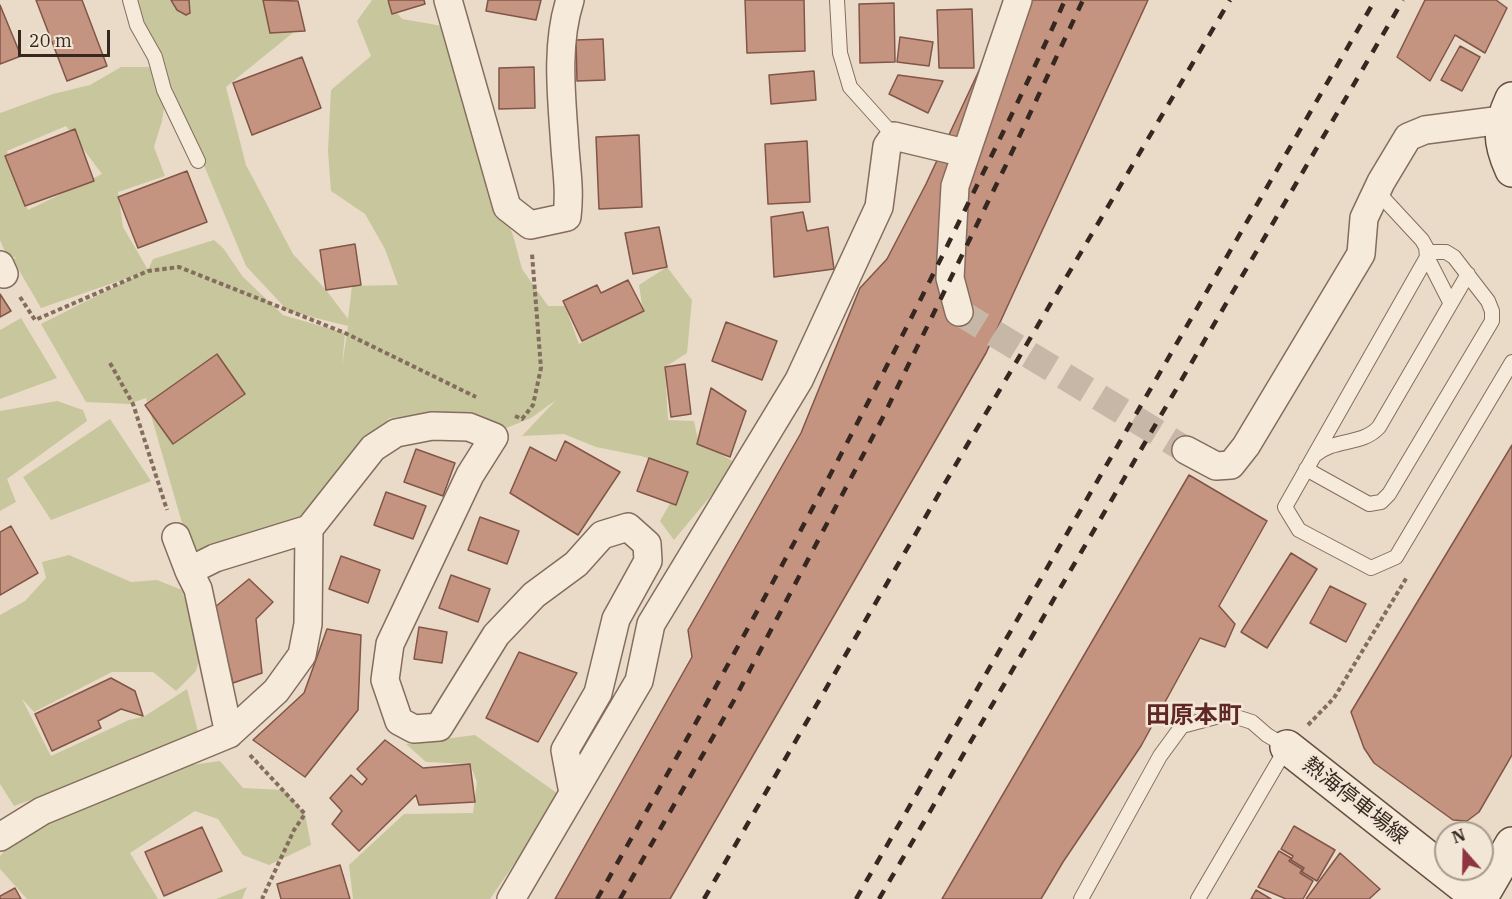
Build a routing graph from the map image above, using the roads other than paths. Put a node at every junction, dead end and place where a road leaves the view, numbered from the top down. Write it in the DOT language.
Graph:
graph roads {
  1 [pos="130,0"];
  2 [pos="448,0"];
  3 [pos="570,0"];
  4 [pos="837,0"];
  5 [pos="1018,0"];
  6 [pos="1507,110"];
  7 [pos="894,136"];
  8 [pos="965,153"];
  9 [pos="198,161"];
  10 [pos="1512,170"];
  11 [pos="1381,182"];
  12 [pos="1427,257"];
  13 [pos="1468,274"];
  14 [pos="1450,302"];
  15 [pos="959,312"];
  16 [pos="1512,362"];
  17 [pos="1186,450"];
  18 [pos="1314,456"];
  19 [pos="1306,470"];
  20 [pos="309,529"];
  21 [pos="176,537"];
  22 [pos="189,571"];
  23 [pos="229,734"];
  24 [pos="1287,747"];
  25 [pos="573,793"];
  26 [pos="0,837"];
  27 [pos="1512,844"];
  28 [pos="511,899"];
  29 [pos="1081,899"];
  30 [pos="1198,899"];
  31 [pos="1480,899"];
  1 -- 9 [label="lane"];
  2 -- 3 [label="street"];
  4 -- 7 [label="lane"];
  5 -- 8 [label="street"];
  6 -- 10 [label="main road"];
  6 -- 11 [label="street"];
  7 -- 8 [label="street"];
  7 -- 25 [label="street"];
  8 -- 15 [label="street"];
  11 -- 12 [label="lane"];
  11 -- 17 [label="street"];
  12 -- 13 [label="lane"];
  12 -- 14 [label="lane"];
  12 -- 18 [label="lane"];
  13 -- 14 [label="lane"];
  13 -- 19 [label="lane"];
  14 -- 18 [label="lane"];
  16 -- 19 [label="lane"];
  18 -- 19 [label="lane"];
  20 -- 22 [label="street"];
  20 -- 23 [label="street"];
  20 -- 25 [label="street"];
  21 -- 22 [label="street"];
  22 -- 23 [label="street"];
  23 -- 26 [label="street"];
  24 -- 29 [label="lane"];
  24 -- 30 [label="lane"];
  24 -- 31 [label="main road, 熱海停車場線"];
  25 -- 28 [label="street"];
  27 -- 31 [label="main road"];
}
